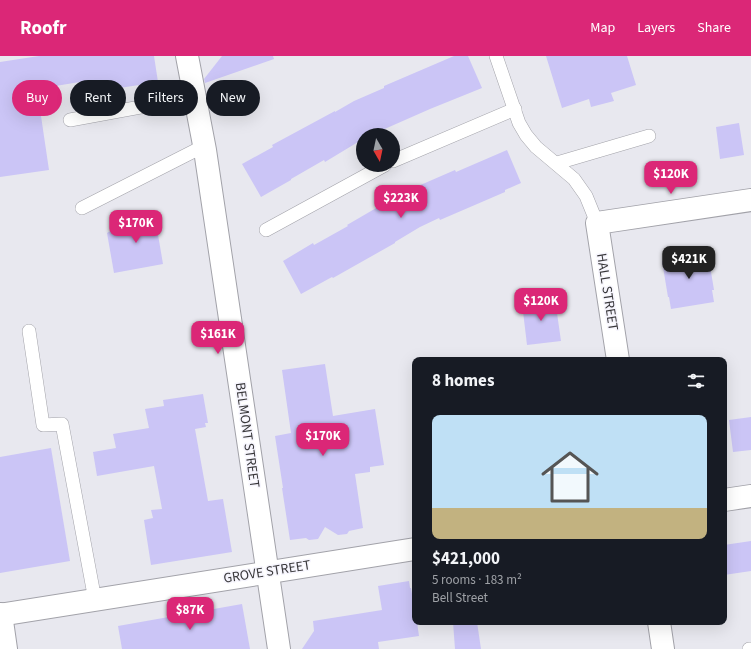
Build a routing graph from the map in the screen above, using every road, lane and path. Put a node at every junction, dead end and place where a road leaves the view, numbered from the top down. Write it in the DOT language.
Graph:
graph roads {
  1 [pos="187,56"];
  2 [pos="496,56"];
  3 [pos="192,80"];
  4 [pos="134,108"];
  5 [pos="515,109"];
  6 [pos="198,113"];
  7 [pos="70,120"];
  8 [pos="649,136"];
  9 [pos="204,146"];
  10 [pos="400,158"];
  11 [pos="557,164"];
  12 [pos="371,172"];
  13 [pos="751,200"];
  14 [pos="82,208"];
  15 [pos="597,223"];
  16 [pos="266,230"];
  17 [pos="29,331"];
  18 [pos="618,357"];
  19 [pos="751,496"];
  20 [pos="727,500"];
  21 [pos="412,549"];
  22 [pos="267,572"];
  23 [pos="95,600"];
  24 [pos="1,614"];
  25 [pos="659,625"];
  26 [pos="6,649"];
  27 [pos="279,649"];
  28 [pos="663,649"];
  1 -- 3 [label="street, BELMONT STREET"];
  2 -- 5 [label="lane"];
  4 -- 7 [label="lane"];
  5 -- 10 [label="lane"];
  5 -- 11 [label="lane"];
  6 -- 9 [label="street, BELMONT STREET"];
  8 -- 11 [label="lane"];
  9 -- 14 [label="lane"];
  9 -- 22 [label="street, BELMONT STREET"];
  11 -- 15 [label="lane"];
  12 -- 16 [label="lane"];
  13 -- 15 [label="street"];
  15 -- 18 [label="street, HALL STREET"];
  17 -- 23 [label="lane"];
  19 -- 20 [label="street"];
  21 -- 22 [label="street, GROVE STREET"];
  22 -- 23 [label="street, GROVE STREET"];
  22 -- 27 [label="street, BELMONT STREET"];
  23 -- 24 [label="street, GROVE STREET"];
  24 -- 26 [label="street"];
  25 -- 28 [label="street"];
}
